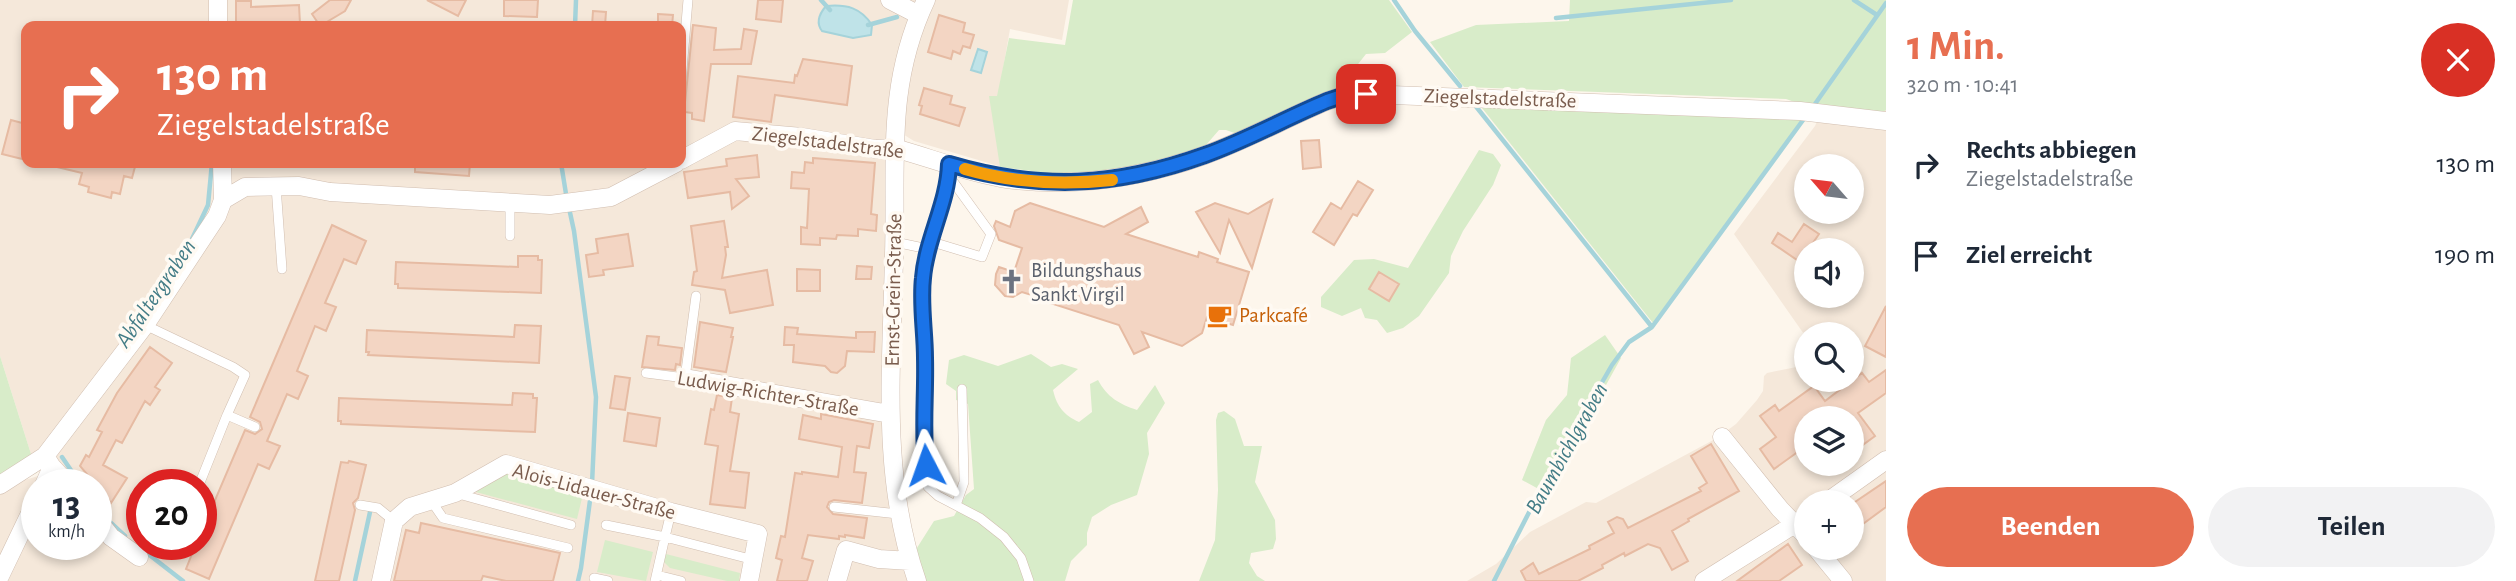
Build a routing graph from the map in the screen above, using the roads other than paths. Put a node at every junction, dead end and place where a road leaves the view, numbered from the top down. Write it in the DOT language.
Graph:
graph roads {
  1 [pos="218,0"];
  2 [pos="688,0"];
  3 [pos="890,0"];
  4 [pos="923,7"];
  5 [pos="218,21"];
  6 [pos="686,23"];
  7 [pos="1886,121"];
  8 [pos="894,148"];
  9 [pos="686,155"];
  10 [pos="222,168"];
  11 [pos="662,168"];
  12 [pos="949,170"];
  13 [pos="276,186"];
  14 [pos="223,200"];
  15 [pos="510,204"];
  16 [pos="510,236"];
  17 [pos="895,242"];
  18 [pos="929,245"];
  19 [pos="282,269"];
  20 [pos="696,296"];
  21 [pos="145,325"];
  22 [pos="646,373"];
  23 [pos="685,379"];
  24 [pos="962,389"];
  25 [pos="890,414"];
  26 [pos="227,415"];
  27 [pos="255,427"];
  28 [pos="1722,437"];
  29 [pos="1886,460"];
  30 [pos="49,462"];
  31 [pos="47,469"];
  32 [pos="55,469"];
  33 [pos="205,469"];
  34 [pos="0,485"];
  35 [pos="1844,490"];
  36 [pos="455,494"];
  37 [pos="432,502"];
  38 [pos="360,505"];
  39 [pos="956,505"];
  40 [pos="834,507"];
  41 [pos="671,512"];
  42 [pos="898,514"];
  43 [pos="1794,519"];
  44 [pos="394,521"];
  45 [pos="571,525"];
  46 [pos="606,525"];
  47 [pos="1794,530"];
  48 [pos="21,532"];
  49 [pos="665,537"];
  50 [pos="568,548"];
  51 [pos="754,560"];
  52 [pos="1826,560"];
  53 [pos="910,561"];
  54 [pos="0,576"];
  55 [pos="594,578"];
  56 [pos="656,578"];
  57 [pos="380,581"];
  58 [pos="608,581"];
  59 [pos="681,581"];
  60 [pos="749,581"];
  61 [pos="837,581"];
  62 [pos="917,581"];
  63 [pos="1030,581"];
  64 [pos="1704,581"];
  65 [pos="1843,581"];
  1 -- 5 [label="street"];
  2 -- 6 [label="lane"];
  3 -- 4 [label="street"];
  4 -- 8 [label="street, Ernst-Grein-Straße"];
  7 -- 12 [label="street, Ziegelstadelstraße"];
  8 -- 9 [label="street, Ziegelstadelstraße"];
  8 -- 12 [label="street, Ziegelstadelstraße"];
  8 -- 17 [label="street, Ernst-Grein-Straße"];
  10 -- 14 [label="street"];
  11 -- 15 [label="street, Ziegelstadelstraße"];
  12 -- 18 [label="lane"];
  12 -- 18 [label="lane"];
  13 -- 14 [label="street, Ziegelstadelstraße"];
  13 -- 15 [label="street, Ziegelstadelstraße"];
  13 -- 19 [label="lane"];
  14 -- 21 [label="street"];
  15 -- 16 [label="lane"];
  17 -- 18 [label="lane"];
  17 -- 25 [label="street, Ernst-Grein-Straße"];
  18 -- 39 [label="lane"];
  20 -- 23 [label="lane"];
  21 -- 26 [label="lane"];
  21 -- 30 [label="street"];
  22 -- 23 [label="lane, Ludwig-Richter-Straße"];
  23 -- 25 [label="street, Ludwig-Richter-Straße"];
  24 -- 39 [label="lane"];
  25 -- 42 [label="street, Ernst-Grein-Straße"];
  26 -- 27 [label="lane"];
  26 -- 33 [label="lane"];
  28 -- 43 [label="street"];
  29 -- 35 [label="street"];
  30 -- 31 [label="street"];
  30 -- 32 [label="street"];
  30 -- 34 [label="street"];
  36 -- 37 [label="street, Alois-Lidauer-Straße"];
  36 -- 41 [label="street, Alois-Lidauer-Straße"];
  36 -- 45 [label="lane"];
  37 -- 44 [label="street, Alois-Lidauer-Straße"];
  37 -- 50 [label="lane"];
  38 -- 44 [label="lane"];
  39 -- 63 [label="lane"];
  40 -- 42 [label="lane"];
  41 -- 49 [label="lane"];
  41 -- 51 [label="street, Alois-Lidauer-Straße"];
  42 -- 53 [label="street, Ernst-Grein-Straße"];
  44 -- 57 [label="street"];
  46 -- 49 [label="lane"];
  47 -- 64 [label="street"];
  48 -- 54 [label="street"];
  49 -- 51 [label="lane"];
  49 -- 56 [label="lane"];
  51 -- 60 [label="street, Alois-Lidauer-Straße"];
  52 -- 65 [label="street"];
  53 -- 61 [label="street"];
  53 -- 62 [label="street, Ernst-Grein-Straße"];
  55 -- 58 [label="lane"];
  56 -- 59 [label="lane"];
}
